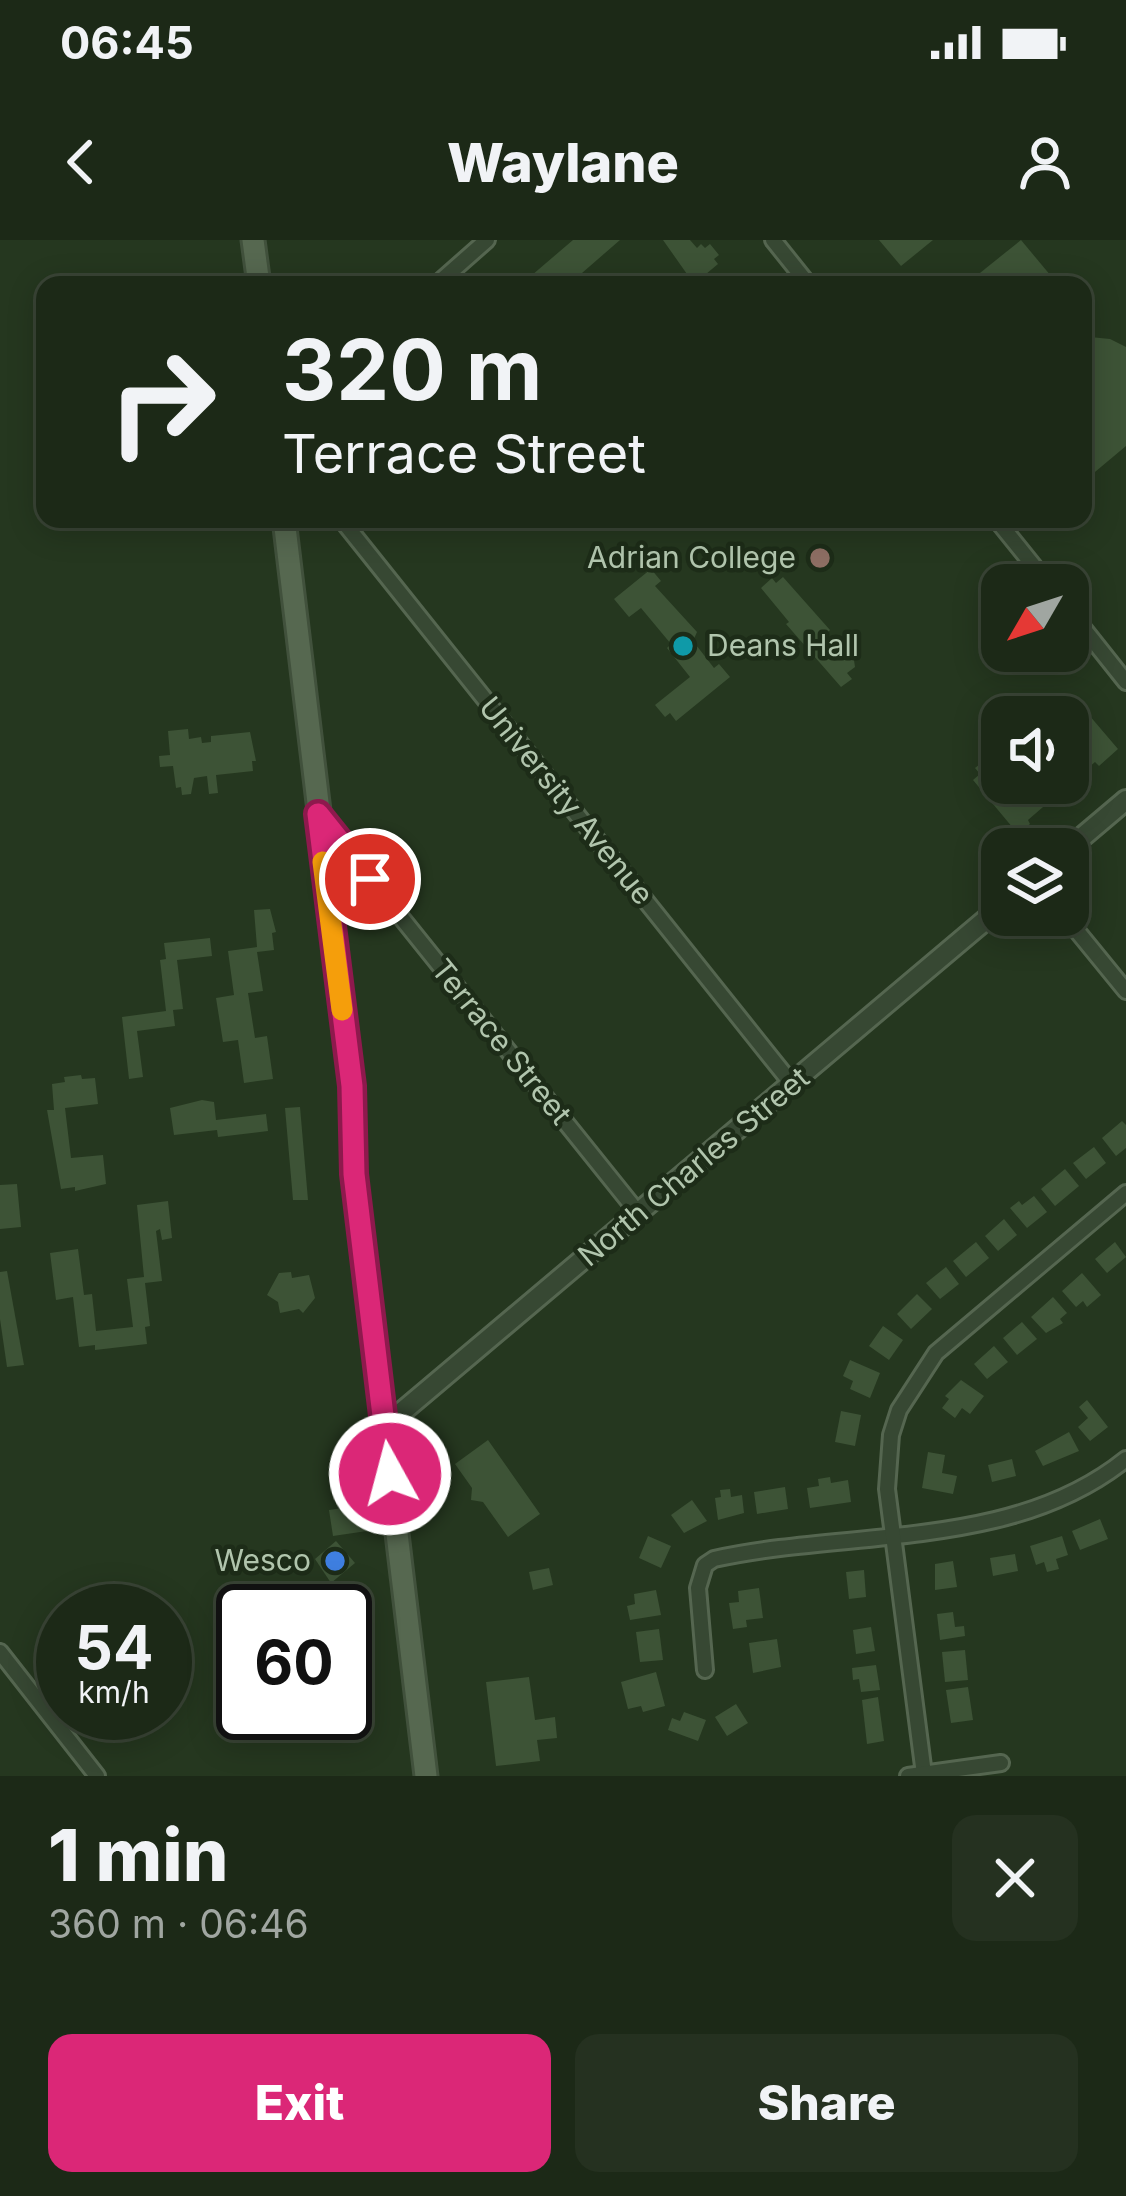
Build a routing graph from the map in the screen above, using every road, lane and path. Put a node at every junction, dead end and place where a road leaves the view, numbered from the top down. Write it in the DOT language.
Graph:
graph roads {
  1 [pos="254,240"];
  2 [pos="487,240"];
  3 [pos="772,240"];
  4 [pos="258,276"];
  5 [pos="446,276"];
  6 [pos="802,276"];
  7 [pos="285,528"];
  8 [pos="347,528"];
  9 [pos="1003,528"];
  10 [pos="1032,564"];
  11 [pos="1089,635"];
  12 [pos="1126,682"];
  13 [pos="1126,800"];
  14 [pos="318,814"];
  15 [pos="1089,831"];
  16 [pos="981,924"];
  17 [pos="1081,936"];
  18 [pos="1126,991"];
  19 [pos="792,1084"];
  20 [pos="1126,1193"];
  21 [pos="639,1214"];
  22 [pos="384,1427"];
  23 [pos="1126,1459"];
  24 [pos="894,1535"];
  25 [pos="0,1652"];
  26 [pos="705,1670"];
  27 [pos="1001,1763"];
  28 [pos="924,1774"];
  29 [pos="97,1776"];
  30 [pos="425,1776"];
  31 [pos="908,1776"];
  1 -- 4 [label="main road"];
  2 -- 5 [label="street"];
  3 -- 6 [label="street"];
  7 -- 14 [label="main road"];
  8 -- 19 [label="street, University Avenue"];
  9 -- 10 [label="street"];
  11 -- 12 [label="street"];
  13 -- 15 [label="street"];
  14 -- 21 [label="street, Terrace Street"];
  14 -- 22 [label="main road"];
  16 -- 19 [label="street, North Charles Street"];
  17 -- 18 [label="street"];
  19 -- 21 [label="street, North Charles Street"];
  20 -- 24 [label="street"];
  21 -- 22 [label="street, North Charles Street"];
  22 -- 30 [label="main road"];
  23 -- 24 [label="street"];
  24 -- 26 [label="street"];
  24 -- 28 [label="street"];
  25 -- 29 [label="street"];
  27 -- 28 [label="street"];
  28 -- 31 [label="street"];
}
